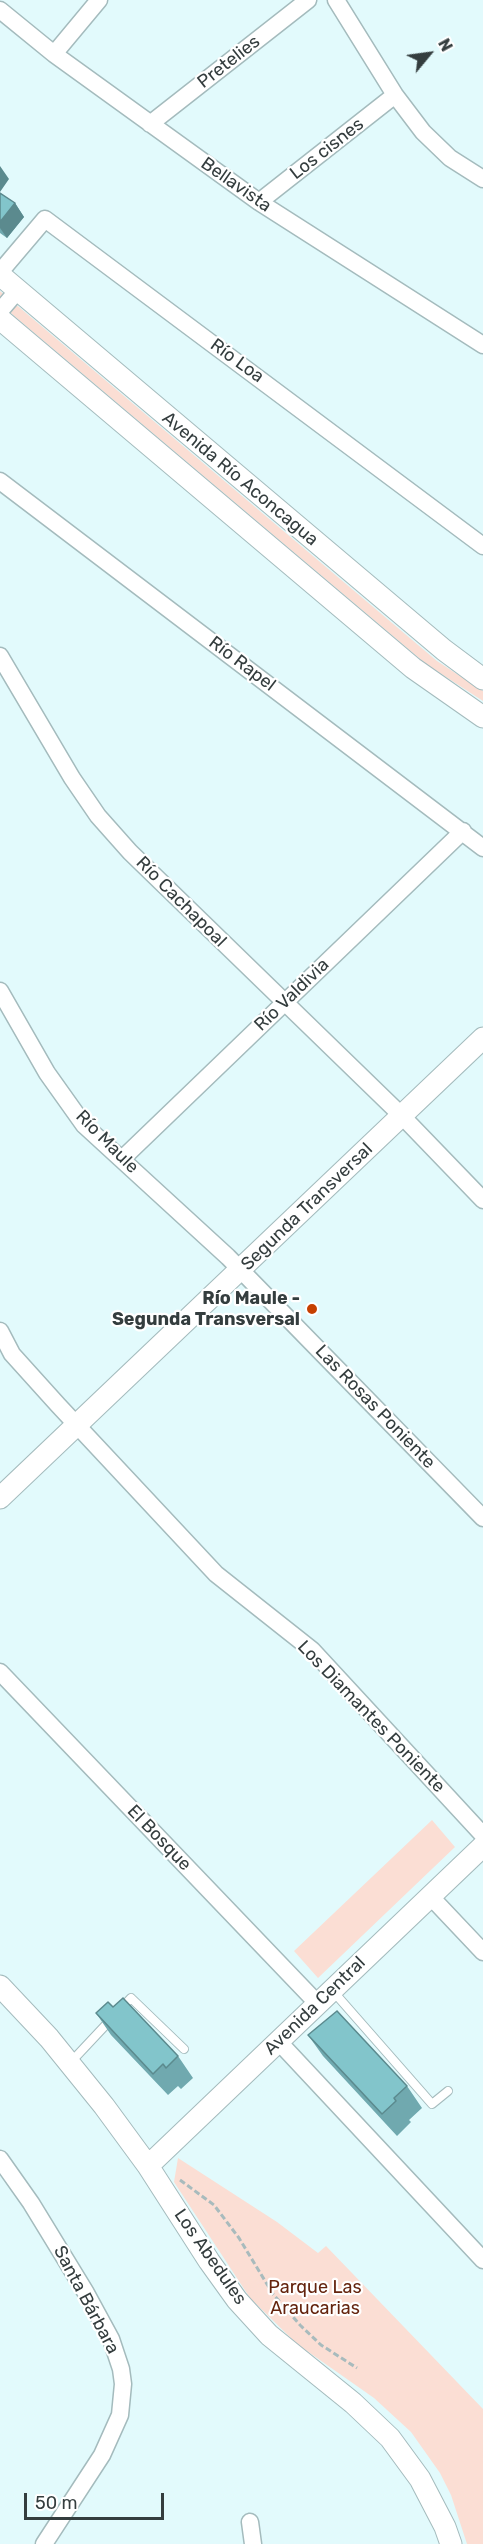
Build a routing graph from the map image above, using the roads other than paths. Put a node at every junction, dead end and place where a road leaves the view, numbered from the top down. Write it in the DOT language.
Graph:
graph roads {
  1 [pos="99,0"];
  2 [pos="308,0"];
  3 [pos="336,0"];
  4 [pos="0,10"];
  5 [pos="54,54"];
  6 [pos="395,95"];
  7 [pos="150,124"];
  8 [pos="483,179"];
  9 [pos="259,202"];
  10 [pos="0,273"];
  11 [pos="18,290"];
  12 [pos="0,311"];
  13 [pos="0,319"];
  14 [pos="483,345"];
  15 [pos="0,481"];
  16 [pos="483,546"];
  17 [pos="0,656"];
  18 [pos="483,679"];
  19 [pos="483,717"];
  20 [pos="463,831"];
  21 [pos="483,848"];
  22 [pos="0,991"];
  23 [pos="284,1003"];
  24 [pos="483,1038"];
  25 [pos="402,1116"];
  26 [pos="122,1159"];
  27 [pos="483,1200"];
  28 [pos="241,1271"];
  29 [pos="0,1331"];
  30 [pos="76,1426"];
  31 [pos="0,1498"];
  32 [pos="483,1518"];
  33 [pos="0,1672"];
  34 [pos="483,1835"];
  35 [pos="483,1846"];
  36 [pos="431,1896"];
  37 [pos="483,1952"];
  38 [pos="0,1986"];
  39 [pos="325,1997"];
  40 [pos="278,2041"];
  41 [pos="184,2049"];
  42 [pos="69,2063"];
  43 [pos="448,2091"];
  44 [pos="0,2159"];
  45 [pos="148,2166"];
  46 [pos="483,2260"];
  47 [pos="250,2522"];
  48 [pos="44,2544"];
  49 [pos="253,2544"];
  50 [pos="451,2544"];
  1 -- 5 [label="street"];
  2 -- 7 [label="street, Pretelies"];
  3 -- 6 [label="street"];
  4 -- 5 [label="street, Bellavista"];
  5 -- 7 [label="street, Bellavista"];
  6 -- 8 [label="street"];
  6 -- 9 [label="street, Los cisnes"];
  7 -- 9 [label="street, Bellavista"];
  9 -- 14 [label="street, Bellavista"];
  10 -- 11 [label="street, Avenida Río Aconcagua"];
  10 -- 16 [label="street, Río Loa"];
  11 -- 12 [label="street"];
  11 -- 18 [label="street, Avenida Río Aconcagua"];
  13 -- 19 [label="street, Avenida Río Aconcagua"];
  15 -- 20 [label="street, Río Rapel"];
  17 -- 23 [label="street, Río Cachapoal"];
  20 -- 21 [label="street, Río Rapel"];
  20 -- 23 [label="street, Río Valdivia"];
  22 -- 26 [label="street, Río Maule"];
  23 -- 25 [label="street, Río Cachapoal"];
  23 -- 26 [label="street, Río Valdivia"];
  24 -- 25 [label="street, Segunda Transversal"];
  25 -- 27 [label="street, Río Cachapoal"];
  25 -- 28 [label="street, Segunda Transversal"];
  26 -- 28 [label="street, Río Maule"];
  28 -- 30 [label="street, Segunda Transversal"];
  28 -- 32 [label="street, Las Rosas Poniente"];
  29 -- 30 [label="street, Los Diamantes Poniente"];
  30 -- 31 [label="street, Segunda Transversal"];
  30 -- 34 [label="street, Los Diamantes Poniente"];
  33 -- 39 [label="street, El Bosque"];
  35 -- 36 [label="street, Avenida Central"];
  36 -- 37 [label="street"];
  36 -- 39 [label="street, Avenida Central"];
  38 -- 42 [label="street, Los Abedules"];
  39 -- 40 [label="street, Avenida Central"];
  39 -- 43 [label="lane"];
  40 -- 45 [label="street, Avenida Central"];
  40 -- 46 [label="street"];
  41 -- 42 [label="lane"];
  42 -- 45 [label="street, Los Abedules"];
  44 -- 48 [label="street, Santa Bárbara"];
  45 -- 50 [label="street, Los Abedules"];
  47 -- 49 [label="street"];
}
